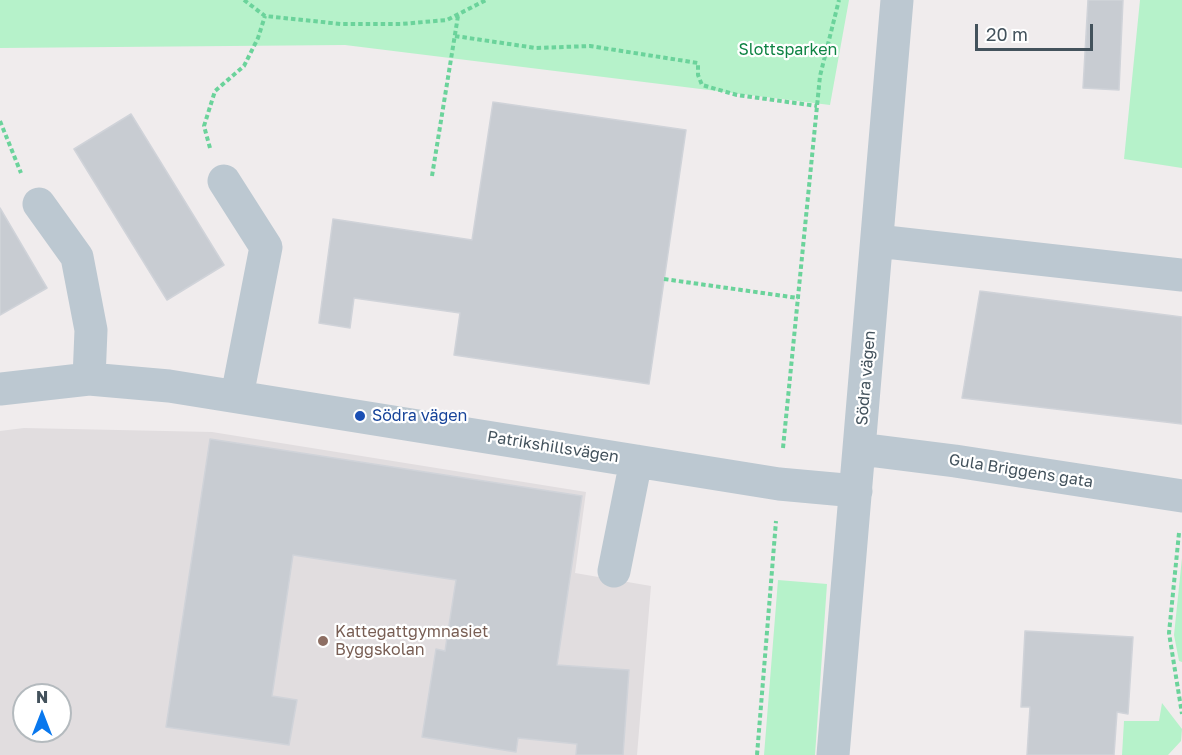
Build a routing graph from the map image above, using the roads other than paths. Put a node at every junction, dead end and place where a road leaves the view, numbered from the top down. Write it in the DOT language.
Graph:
graph roads {
  1 [pos="897,0"];
  2 [pos="224,181"];
  3 [pos="39,204"];
  4 [pos="877,241"];
  5 [pos="1182,275"];
  6 [pos="89,379"];
  7 [pos="0,389"];
  8 [pos="237,396"];
  9 [pos="860,449"];
  10 [pos="636,461"];
  11 [pos="856,491"];
  12 [pos="1182,496"];
  13 [pos="614,571"];
  14 [pos="833,755"];
  1 -- 4 [label="street, Södra vägen"];
  2 -- 8 [label="street"];
  3 -- 6 [label="street"];
  4 -- 5 [label="street"];
  4 -- 9 [label="street, Södra vägen"];
  6 -- 7 [label="street, Patrikshillsvägen"];
  6 -- 8 [label="street, Patrikshillsvägen"];
  8 -- 10 [label="street, Patrikshillsvägen"];
  9 -- 11 [label="street, Södra vägen"];
  9 -- 12 [label="street, Gula Briggens gata"];
  10 -- 11 [label="street, Patrikshillsvägen"];
  10 -- 13 [label="street"];
  11 -- 14 [label="street, Södra vägen"];
}
